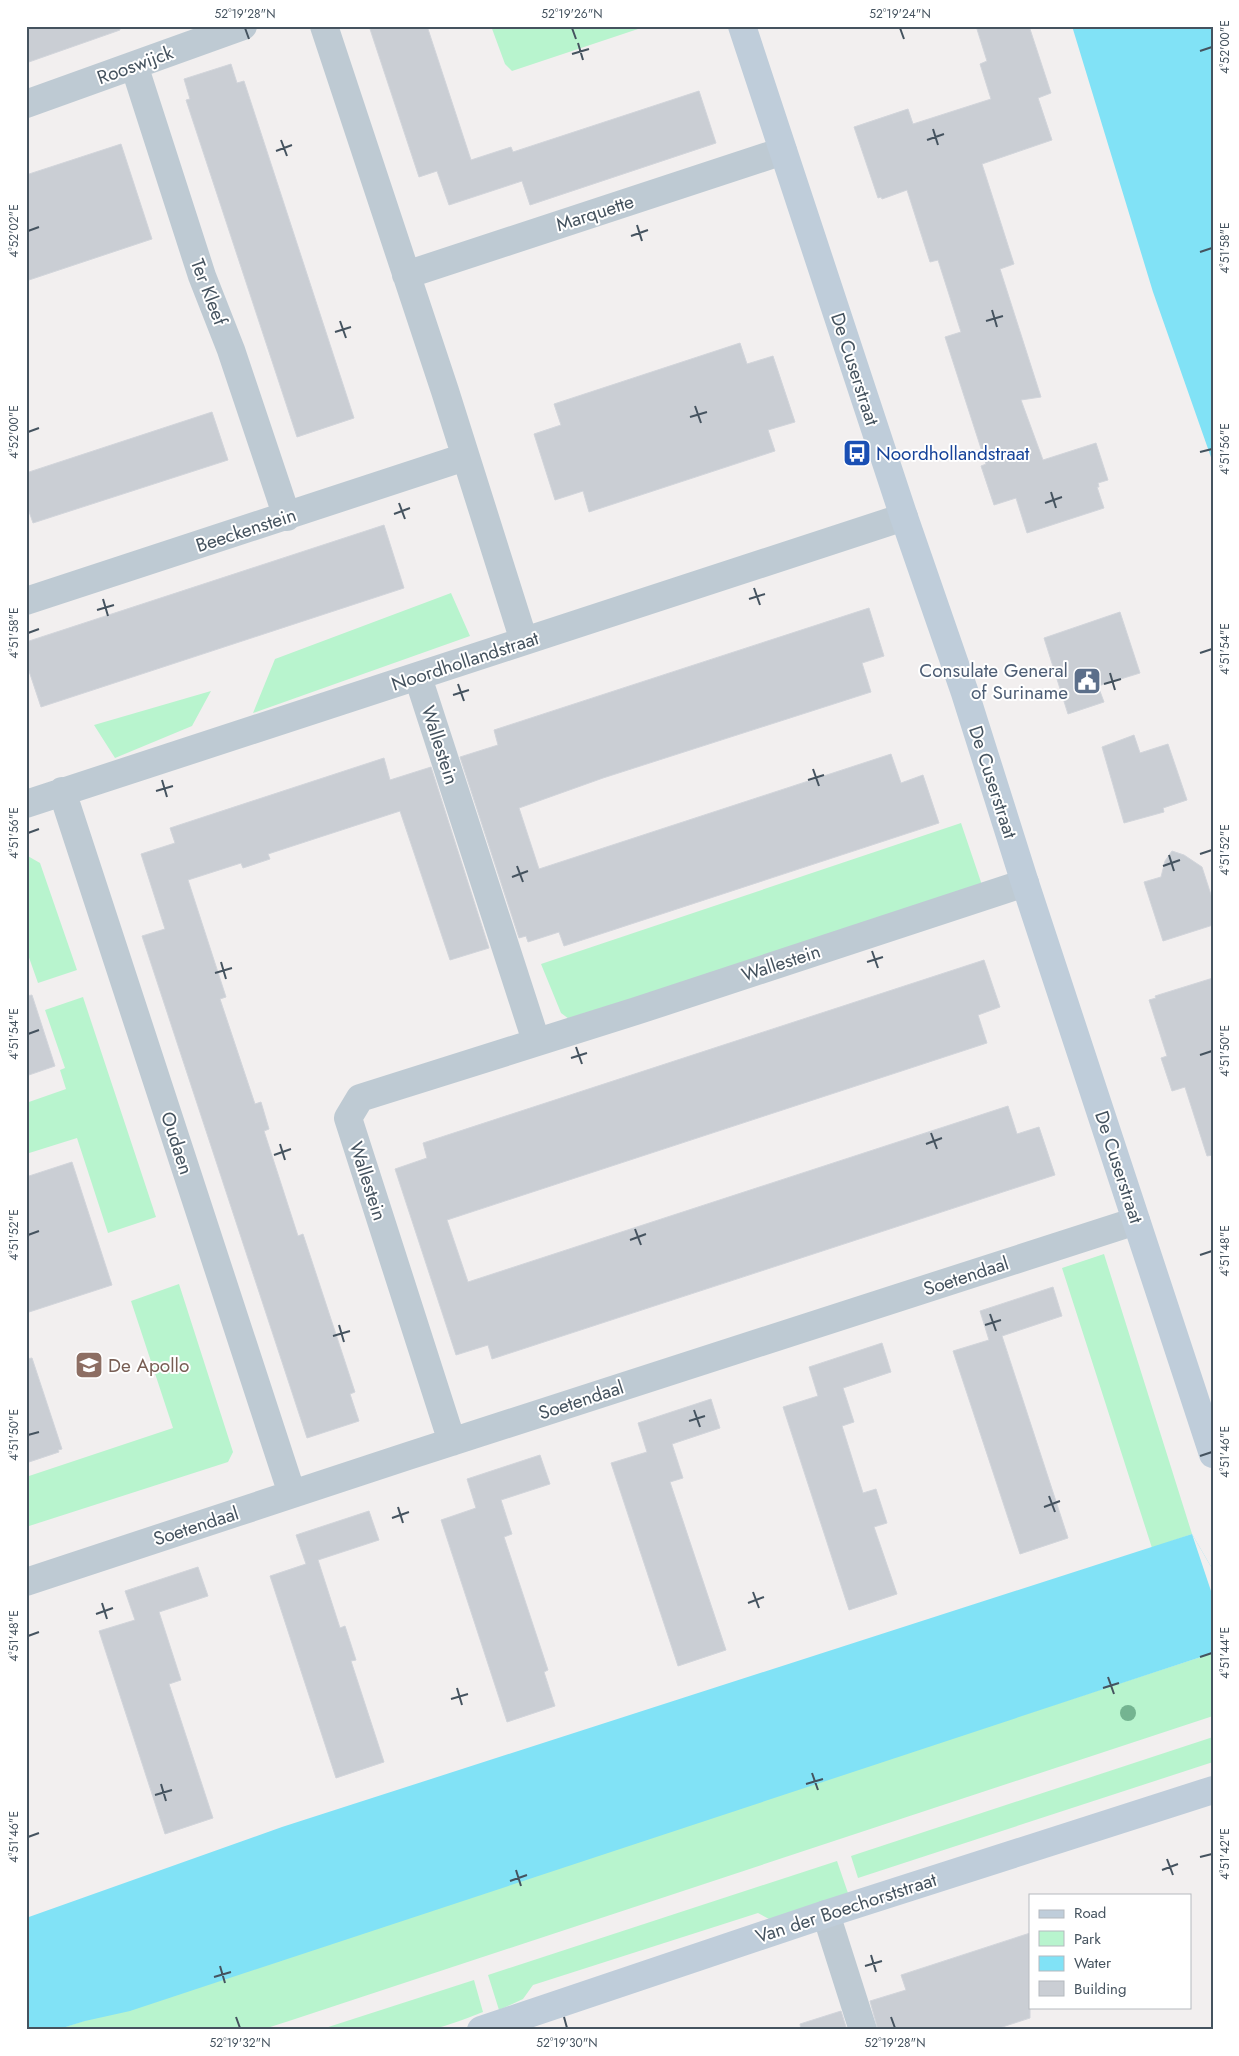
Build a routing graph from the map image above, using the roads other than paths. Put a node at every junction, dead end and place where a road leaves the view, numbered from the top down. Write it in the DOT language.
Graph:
graph roads {
  1 [pos="243,26"];
  2 [pos="324,26"];
  3 [pos="742,26"];
  4 [pos="134,65"];
  5 [pos="26,104"];
  6 [pos="783,151"];
  7 [pos="406,275"];
  8 [pos="466,457"];
  9 [pos="287,517"];
  10 [pos="904,517"];
  11 [pos="26,601"];
  12 [pos="524,641"];
  13 [pos="418,677"];
  14 [pos="62,792"];
  15 [pos="26,804"];
  16 [pos="1025,883"];
  17 [pos="536,1041"];
  18 [pos="1136,1221"];
  19 [pos="452,1442"];
  20 [pos="1213,1454"];
  21 [pos="292,1494"];
  22 [pos="26,1582"];
  23 [pos="1213,1790"];
  24 [pos="826,1914"];
  25 [pos="481,2030"];
  26 [pos="863,2030"];
  1 -- 4 [label="street, Rooswijck"];
  2 -- 7 [label="street"];
  3 -- 6 [label="street, De Cuserstraat"];
  4 -- 5 [label="street, Rooswijck"];
  4 -- 9 [label="street, Ter Kleef"];
  6 -- 7 [label="street, Marquette"];
  6 -- 10 [label="street, De Cuserstraat"];
  7 -- 8 [label="street"];
  8 -- 9 [label="street, Beeckenstein"];
  8 -- 12 [label="street"];
  9 -- 11 [label="street, Beeckenstein"];
  10 -- 12 [label="street, Noordhollandstraat"];
  10 -- 16 [label="street, De Cuserstraat"];
  12 -- 13 [label="street, Noordhollandstraat"];
  13 -- 14 [label="street, Noordhollandstraat"];
  13 -- 17 [label="street, Wallestein"];
  14 -- 15 [label="street, Noordhollandstraat"];
  14 -- 21 [label="street, Oudaen"];
  16 -- 17 [label="street, Wallestein"];
  16 -- 18 [label="street, De Cuserstraat"];
  17 -- 19 [label="street, Wallestein"];
  18 -- 19 [label="street, Soetendaal"];
  18 -- 20 [label="street, De Cuserstraat"];
  19 -- 21 [label="street, Soetendaal"];
  21 -- 22 [label="street, Soetendaal"];
  23 -- 24 [label="street, Van der Boechorststraat"];
  24 -- 25 [label="street, Van der Boechorststraat"];
  24 -- 26 [label="street"];
}
